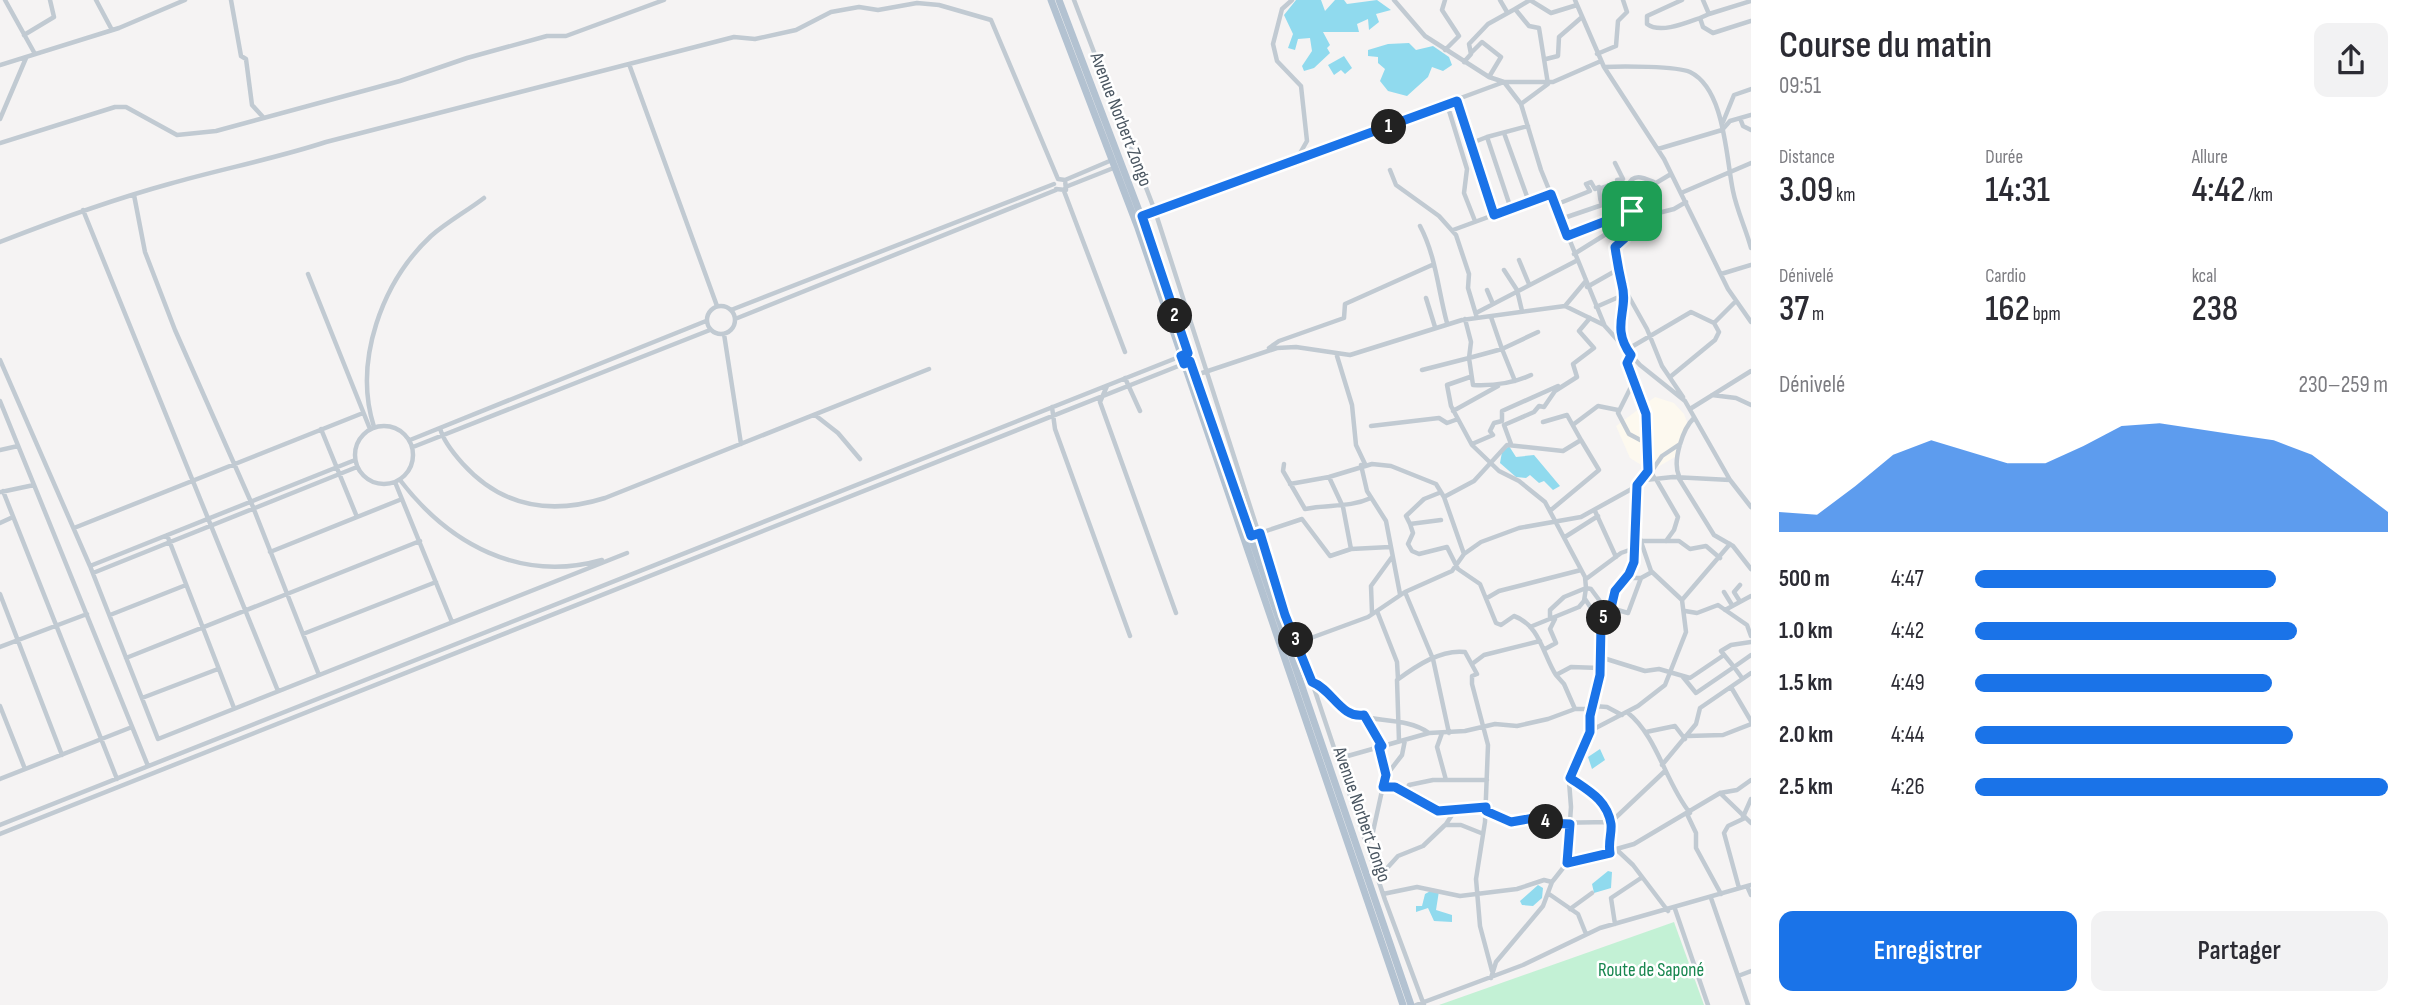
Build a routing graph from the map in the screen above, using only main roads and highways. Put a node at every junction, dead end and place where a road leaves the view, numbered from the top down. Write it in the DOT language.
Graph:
graph roads {
  1 [pos="1051,0"];
  2 [pos="1059,0"];
  3 [pos="1118,162"];
  4 [pos="1186,359"];
  5 [pos="1403,1005"];
  6 [pos="1414,1005"];
  1 -- 3 [label="main road, Avenue Norbert Zongo"];
  2 -- 3 [label="main road, Avenue Norbert Zongo"];
  3 -- 4 [label="main road, Avenue Norbert Zongo"];
  3 -- 4 [label="main road, Avenue Norbert Zongo"];
  4 -- 5 [label="main road, Avenue Norbert Zongo"];
  4 -- 6 [label="main road, Avenue Norbert Zongo"];
}
